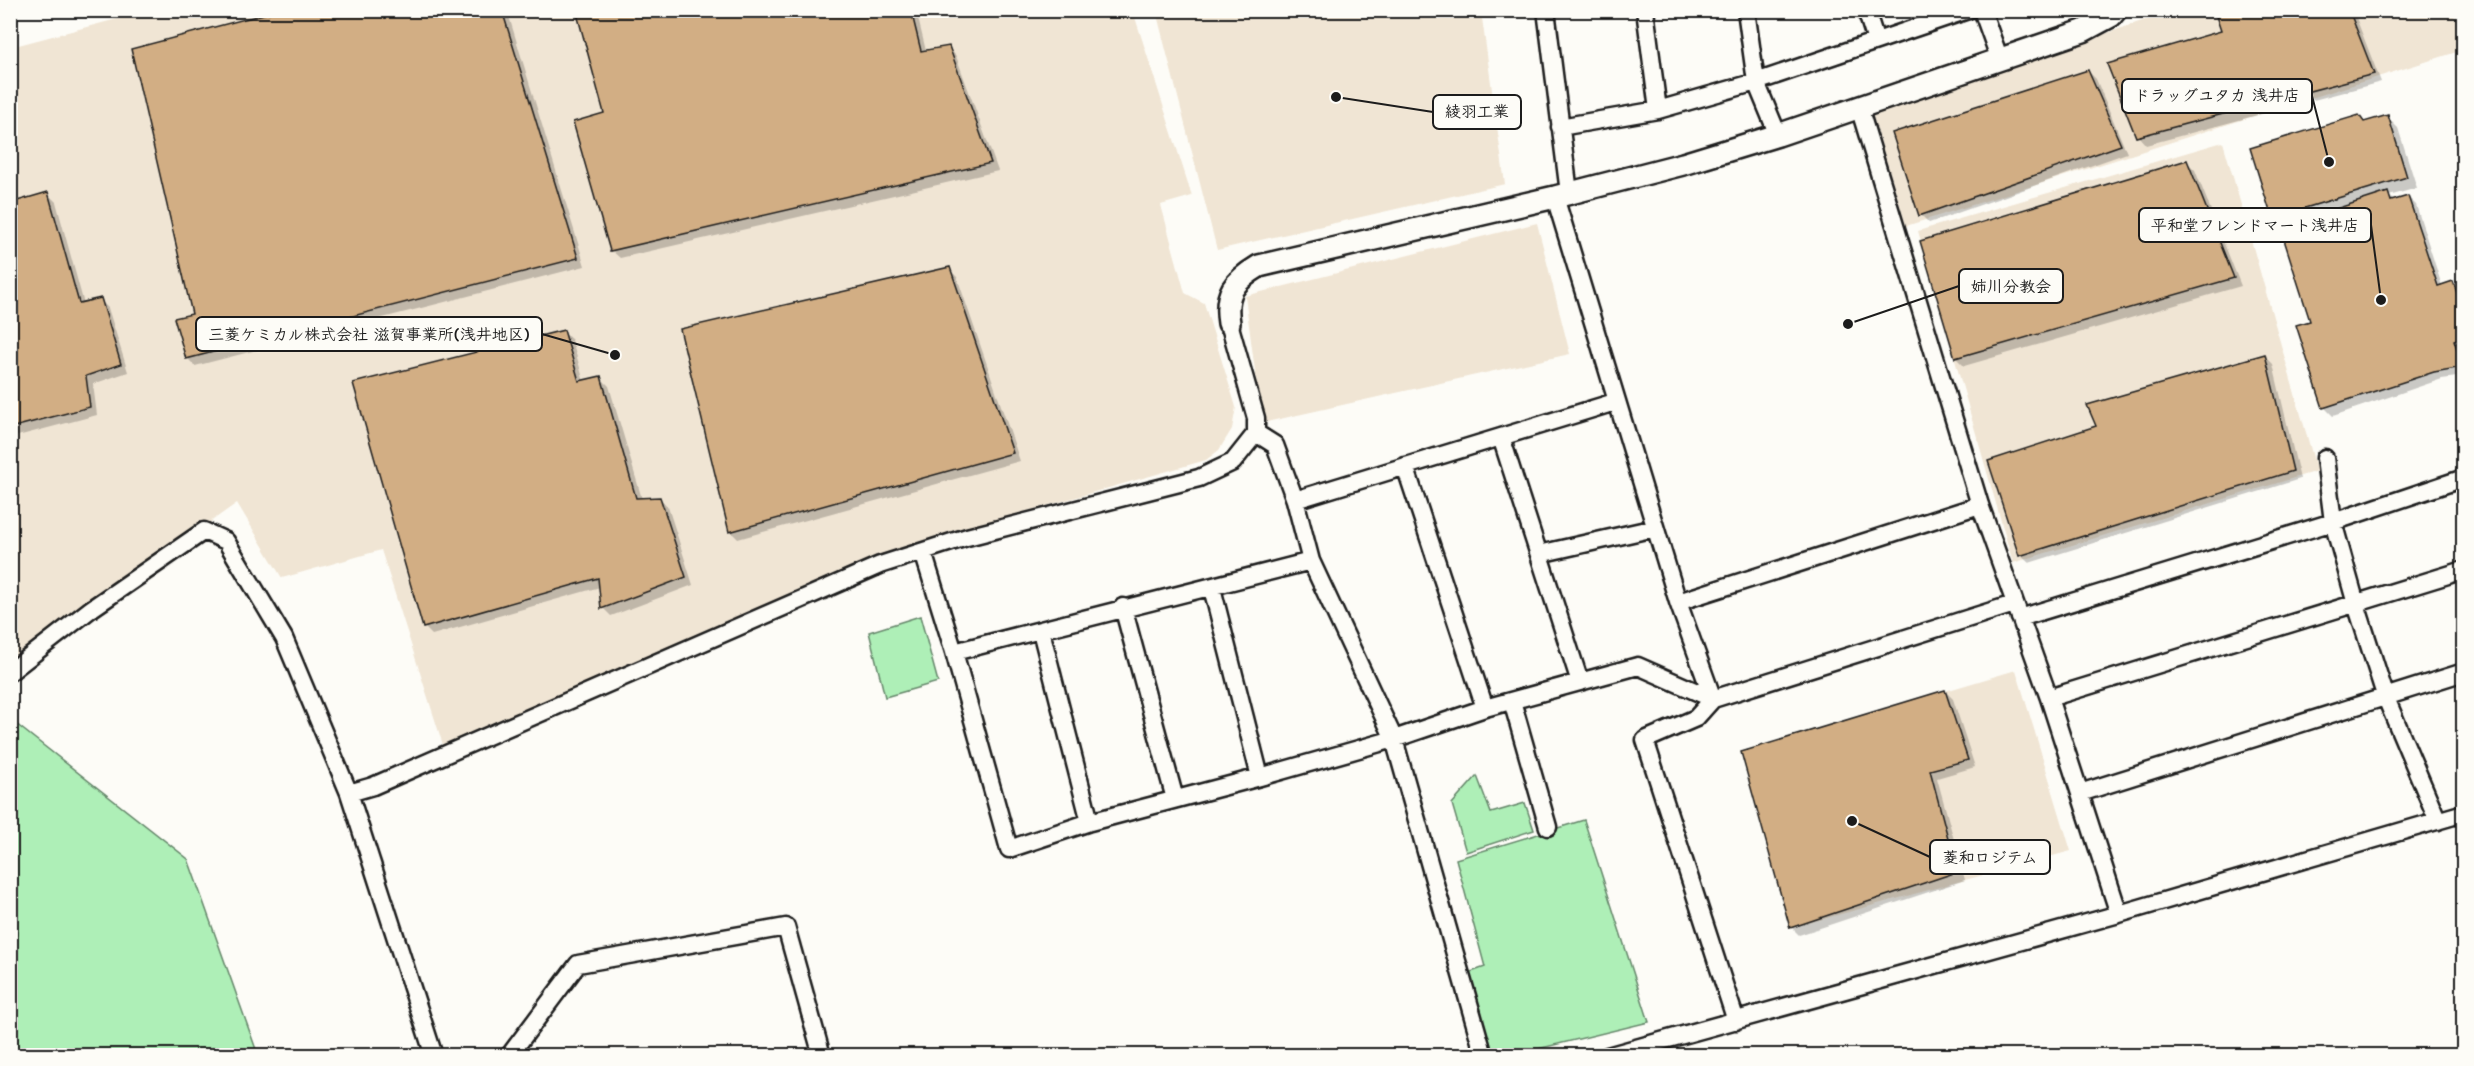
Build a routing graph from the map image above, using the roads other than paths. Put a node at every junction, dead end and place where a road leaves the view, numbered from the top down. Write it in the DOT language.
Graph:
graph roads {
  1 [pos="1546,10"];
  2 [pos="1645,10"];
  3 [pos="1746,10"];
  4 [pos="1866,10"];
  5 [pos="1968,10"];
  6 [pos="1982,10"];
  7 [pos="2116,10"];
  8 [pos="1876,40"];
  9 [pos="2000,60"];
  10 [pos="1756,82"];
  11 [pos="1859,106"];
  12 [pos="1658,110"];
  13 [pos="1560,127"];
  14 [pos="1778,135"];
  15 [pos="1562,195"];
  16 [pos="1228,323"];
  17 [pos="1616,402"];
  18 [pos="1256,433"];
  19 [pos="1501,437"];
  20 [pos="2325,458"];
  21 [pos="1404,466"];
  22 [pos="2463,478"];
  23 [pos="1295,500"];
  24 [pos="1980,505"];
  25 [pos="2333,522"];
  26 [pos="1655,528"];
  27 [pos="923,552"];
  28 [pos="1539,554"];
  29 [pos="1311,561"];
  30 [pos="2463,570"];
  31 [pos="1212,588"];
  32 [pos="1678,602"];
  33 [pos="2356,604"];
  34 [pos="1123,607"];
  35 [pos="2017,611"];
  36 [pos="1041,631"];
  37 [pos="954,652"];
  38 [pos="10,672"];
  39 [pos="2463,672"];
  40 [pos="1580,682"];
  41 [pos="2049,698"];
  42 [pos="2386,698"];
  43 [pos="1713,699"];
  44 [pos="1512,701"];
  45 [pos="1485,708"];
  46 [pos="1394,739"];
  47 [pos="1260,777"];
  48 [pos="349,794"];
  49 [pos="2080,794"];
  50 [pos="1175,799"];
  51 [pos="2463,813"];
  52 [pos="2438,821"];
  53 [pos="1090,822"];
  54 [pos="1548,827"];
  55 [pos="2119,914"];
  56 [pos="1736,1022"];
  57 [pos="434,1056"];
  58 [pos="509,1056"];
  59 [pos="822,1056"];
  60 [pos="1484,1056"];
  61 [pos="1607,1056"];
  1 -- 13 [label="street"];
  2 -- 12 [label="street"];
  3 -- 10 [label="street"];
  4 -- 8 [label="street"];
  5 -- 8 [label="street"];
  6 -- 9 [label="street"];
  7 -- 9 [label="street"];
  8 -- 10 [label="street"];
  9 -- 11 [label="street"];
  10 -- 12 [label="street"];
  10 -- 14 [label="street"];
  11 -- 14 [label="street"];
  11 -- 24 [label="street"];
  12 -- 13 [label="street"];
  13 -- 15 [label="street"];
  14 -- 15 [label="street"];
  15 -- 16 [label="street"];
  15 -- 17 [label="street"];
  16 -- 18 [label="street"];
  17 -- 19 [label="street"];
  17 -- 26 [label="street"];
  18 -- 23 [label="street"];
  18 -- 27 [label="street"];
  19 -- 21 [label="street"];
  19 -- 28 [label="street"];
  20 -- 25 [label="street"];
  21 -- 23 [label="street"];
  21 -- 45 [label="street"];
  22 -- 25 [label="street"];
  23 -- 29 [label="street"];
  24 -- 32 [label="street"];
  24 -- 35 [label="street"];
  25 -- 33 [label="street"];
  25 -- 35 [label="street"];
  26 -- 28 [label="street"];
  26 -- 32 [label="street"];
  27 -- 37 [label="street"];
  27 -- 48 [label="street"];
  28 -- 40 [label="street"];
  29 -- 31 [label="street"];
  29 -- 46 [label="street"];
  30 -- 33 [label="street"];
  31 -- 34 [label="street"];
  31 -- 47 [label="street"];
  32 -- 43 [label="street"];
  33 -- 41 [label="street"];
  33 -- 42 [label="street"];
  34 -- 36 [label="street"];
  34 -- 50 [label="street"];
  35 -- 41 [label="street"];
  35 -- 43 [label="street"];
  36 -- 37 [label="street"];
  36 -- 53 [label="street"];
  37 -- 53 [label="street"];
  38 -- 48 [label="street"];
  39 -- 42 [label="street"];
  40 -- 43 [label="street"];
  40 -- 44 [label="street"];
  41 -- 49 [label="street"];
  42 -- 49 [label="street"];
  42 -- 52 [label="street"];
  43 -- 56 [label="street"];
  44 -- 45 [label="street"];
  44 -- 54 [label="street"];
  45 -- 46 [label="street"];
  46 -- 47 [label="street"];
  46 -- 60 [label="street"];
  47 -- 50 [label="street"];
  48 -- 57 [label="street"];
  49 -- 55 [label="street"];
  50 -- 53 [label="street"];
  51 -- 52 [label="street"];
  52 -- 55 [label="street"];
  55 -- 56 [label="street"];
  56 -- 61 [label="street"];
  58 -- 59 [label="street"];
}
